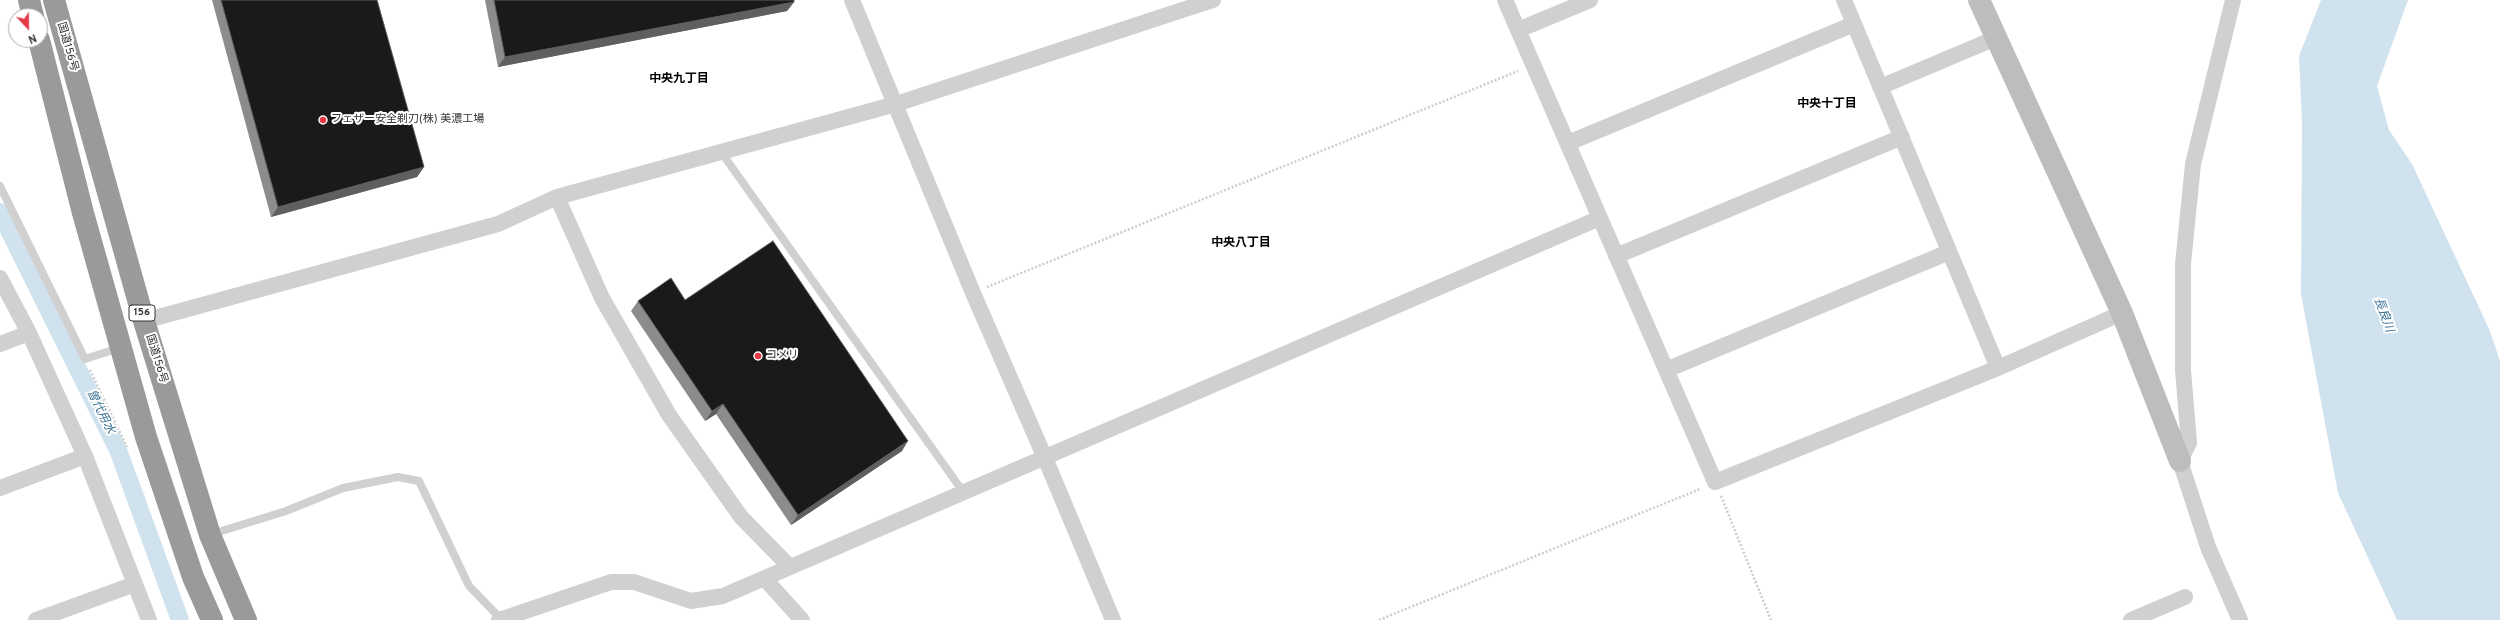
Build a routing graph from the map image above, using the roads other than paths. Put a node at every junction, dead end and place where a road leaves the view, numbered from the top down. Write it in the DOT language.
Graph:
graph roads {
  1 [pos="54,0"];
  2 [pos="852,0"];
  3 [pos="1213,0"];
  4 [pos="1505,0"];
  5 [pos="1590,0"];
  6 [pos="1844,0"];
  7 [pos="1979,0"];
  8 [pos="2233,0"];
  9 [pos="1854,24"];
  10 [pos="1518,30"];
  11 [pos="1996,38"];
  12 [pos="41,48"];
  13 [pos="1880,87"];
  14 [pos="896,104"];
  15 [pos="1902,137"];
  16 [pos="1568,143"];
  17 [pos="721,152"];
  18 [pos="0,186"];
  19 [pos="557,197"];
  20 [pos="1600,218"];
  21 [pos="1949,252"];
  22 [pos="1616,256"];
  23 [pos="0,278"];
  24 [pos="2122,313"];
  25 [pos="144,321"];
  26 [pos="29,333"];
  27 [pos="0,344"];
  28 [pos="121,348"];
  29 [pos="1998,368"];
  30 [pos="1666,370"];
  31 [pos="85,456"];
  32 [pos="1046,458"];
  33 [pos="2180,461"];
  34 [pos="0,488"];
  35 [pos="964,492"];
  36 [pos="210,535"];
  37 [pos="789,566"];
  38 [pos="765,579"];
  39 [pos="135,584"];
  40 [pos="2185,596"];
  41 [pos="36,620"];
  42 [pos="149,620"];
  43 [pos="212,620"];
  44 [pos="246,620"];
  45 [pos="500,620"];
  46 [pos="802,620"];
  47 [pos="1113,620"];
  48 [pos="2131,620"];
  49 [pos="2240,620"];
  1 -- 25 [label="highway, 国道156号 / 156"];
  2 -- 14 [label="street"];
  3 -- 14 [label="street"];
  4 -- 10 [label="street"];
  5 -- 10 [label="street"];
  6 -- 9 [label="street"];
  7 -- 11 [label="street"];
  8 -- 33 [label="street"];
  9 -- 13 [label="street"];
  9 -- 16 [label="street"];
  10 -- 16 [label="street"];
  11 -- 13 [label="street"];
  11 -- 24 [label="street"];
  12 -- 28 [label="highway, 156"];
  13 -- 15 [label="street"];
  14 -- 17 [label="street"];
  14 -- 32 [label="street"];
  15 -- 21 [label="street"];
  15 -- 22 [label="street"];
  16 -- 20 [label="street"];
  17 -- 19 [label="street"];
  17 -- 35 [label="lane"];
  18 -- 28 [label="lane"];
  19 -- 25 [label="street"];
  19 -- 37 [label="street"];
  20 -- 22 [label="street"];
  20 -- 32 [label="street"];
  21 -- 29 [label="street"];
  21 -- 30 [label="street"];
  22 -- 30 [label="street"];
  23 -- 26 [label="street"];
  24 -- 29 [label="street"];
  24 -- 33 [label="street"];
  25 -- 36 [label="highway, 国道156号 / 156"];
  26 -- 27 [label="street"];
  26 -- 31 [label="street"];
  28 -- 43 [label="highway, 156"];
  29 -- 30 [label="street"];
  31 -- 34 [label="street"];
  31 -- 39 [label="street"];
  32 -- 35 [label="street"];
  32 -- 47 [label="street"];
  33 -- 49 [label="street"];
  35 -- 37 [label="street"];
  36 -- 44 [label="highway, 国道156号 / 156"];
  36 -- 45 [label="lane"];
  37 -- 38 [label="street"];
  38 -- 45 [label="street"];
  38 -- 46 [label="street"];
  39 -- 41 [label="street"];
  39 -- 42 [label="street"];
  40 -- 48 [label="street"];
}
